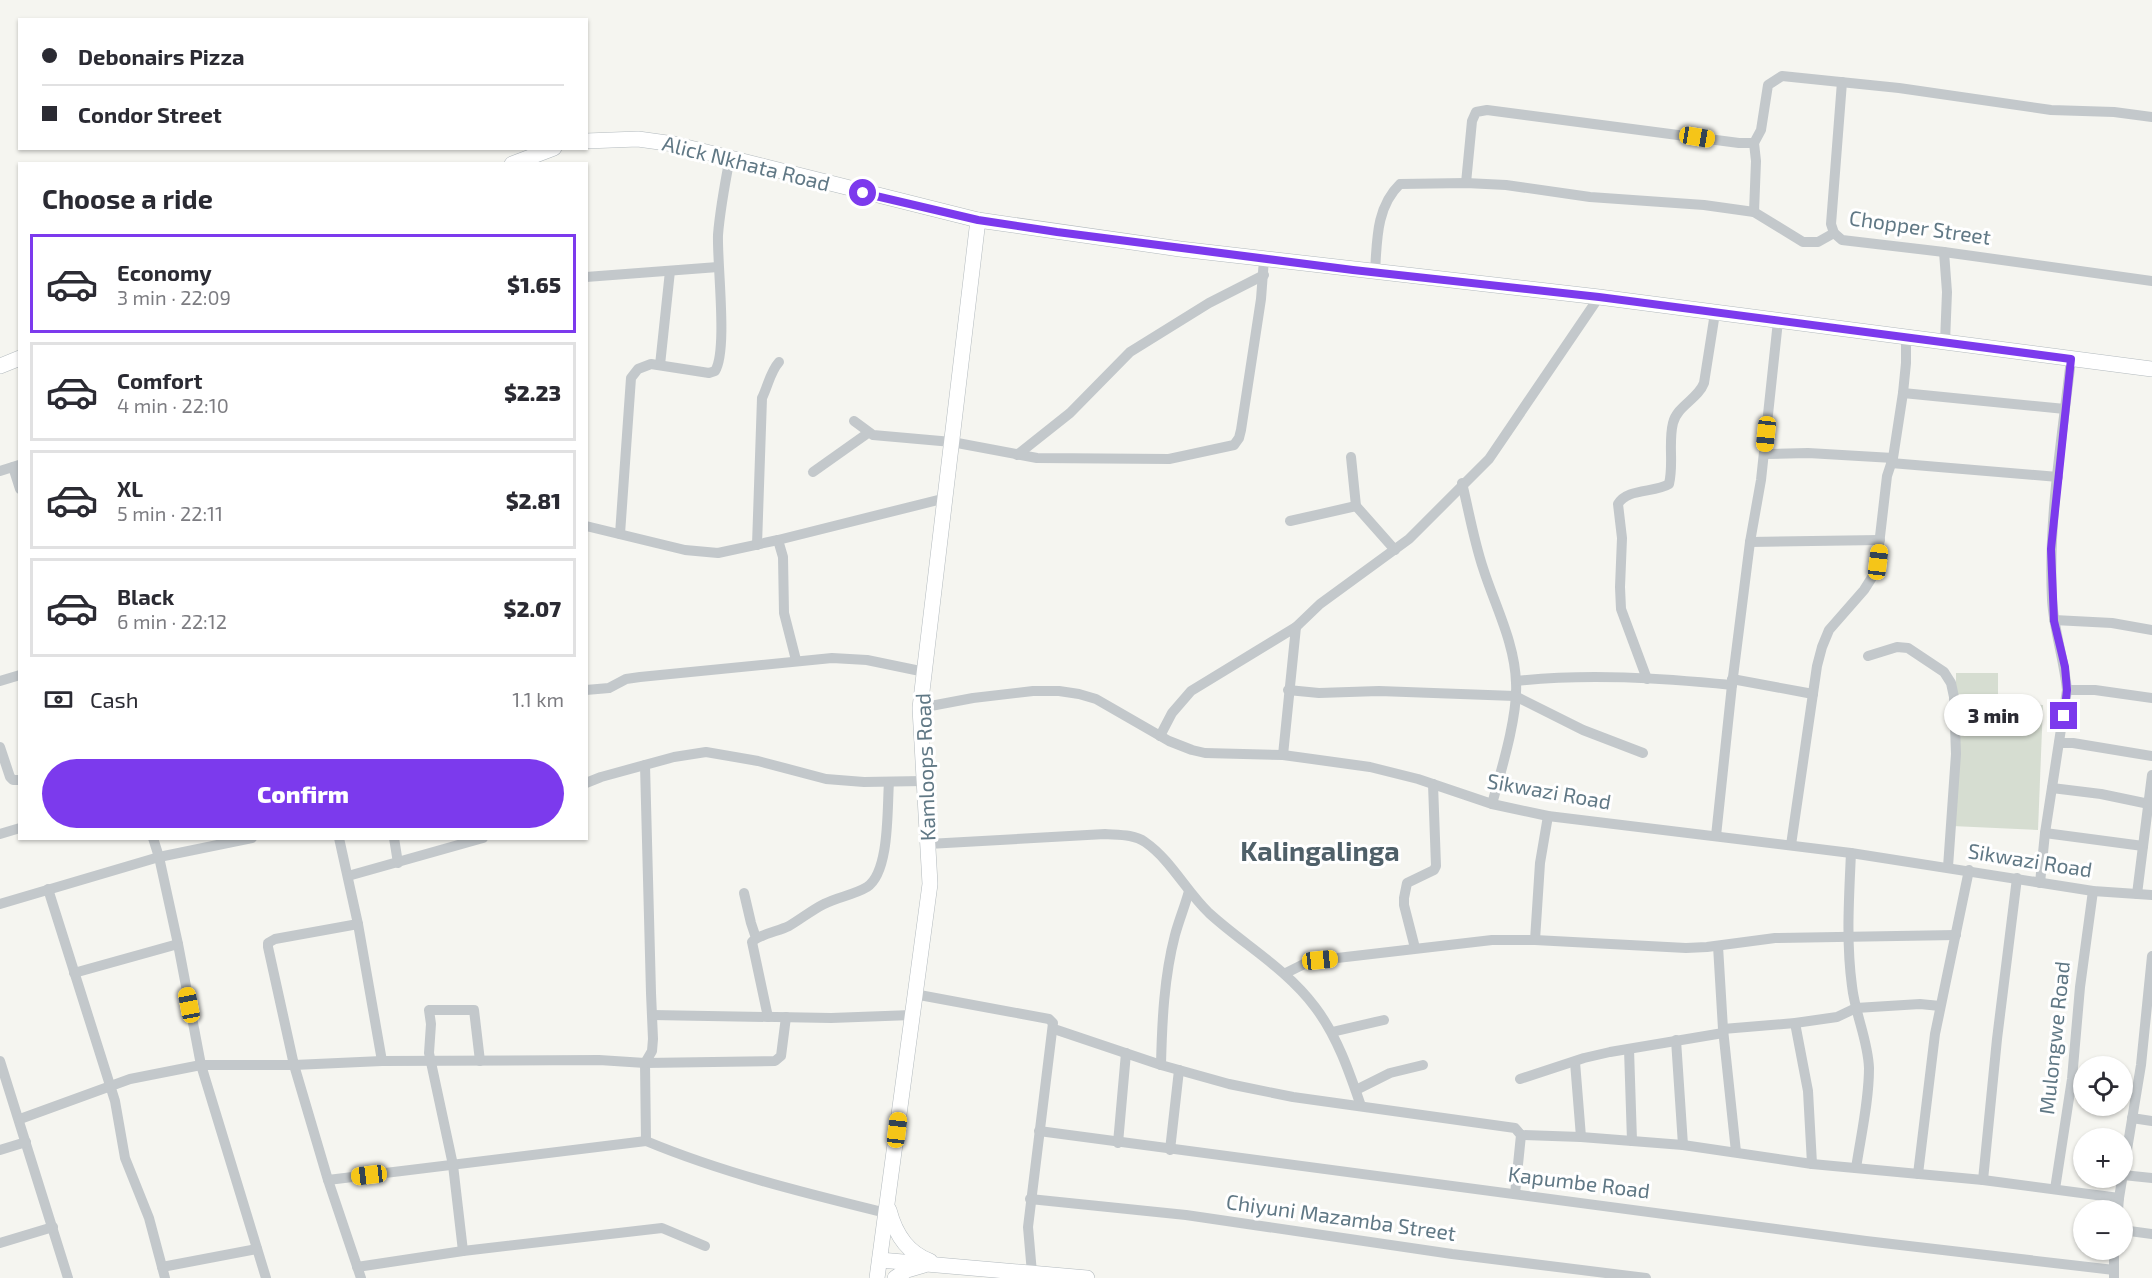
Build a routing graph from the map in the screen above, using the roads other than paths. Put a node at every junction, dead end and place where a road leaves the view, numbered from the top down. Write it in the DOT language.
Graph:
graph roads {
  1 [pos="1842,82"];
  2 [pos="2152,117"];
  3 [pos="588,141"];
  4 [pos="1754,143"];
  5 [pos="549,150"];
  6 [pos="730,157"];
  7 [pos="517,162"];
  8 [pos="1466,183"];
  9 [pos="1754,212"];
  10 [pos="978,220"];
  11 [pos="1834,233"];
  12 [pos="1944,252"];
  13 [pos="1264,259"];
  14 [pos="718,267"];
  15 [pos="670,271"];
  16 [pos="1375,272"];
  17 [pos="1264,275"];
  18 [pos="588,277"];
  19 [pos="2152,281"];
  20 [pos="1599,297"];
  21 [pos="1715,313"];
  22 [pos="1778,321"];
  23 [pos="1906,337"];
  24 [pos="1945,342"];
  25 [pos="18,358"];
  26 [pos="2071,359"];
  27 [pos="1,360"];
  28 [pos="780,362"];
  29 [pos="660,365"];
  30 [pos="2152,369"];
  31 [pos="1903,393"];
  32 [pos="2066,409"];
  33 [pos="854,421"];
  34 [pos="868,433"];
  35 [pos="952,442"];
  36 [pos="1764,454"];
  37 [pos="1017,455"];
  38 [pos="1351,457"];
  39 [pos="1892,460"];
  40 [pos="16,466"];
  41 [pos="0,471"];
  42 [pos="813,472"];
  43 [pos="2058,477"];
  44 [pos="1462,483"];
  45 [pos="946,498"];
  46 [pos="1356,506"];
  47 [pos="1290,521"];
  48 [pos="588,526"];
  49 [pos="620,534"];
  50 [pos="778,540"];
  51 [pos="1880,540"];
  52 [pos="1750,542"];
  53 [pos="757,545"];
  54 [pos="1395,550"];
  55 [pos="2054,621"];
  56 [pos="1296,627"];
  57 [pos="2152,630"];
  58 [pos="1868,657"];
  59 [pos="796,660"];
  60 [pos="925,672"];
  61 [pos="18,676"];
  62 [pos="1647,679"];
  63 [pos="0,681"];
  64 [pos="1516,681"];
  65 [pos="1732,682"];
  66 [pos="588,690"];
  67 [pos="1288,690"];
  68 [pos="2067,690"];
  69 [pos="1813,694"];
  70 [pos="1515,696"];
  71 [pos="2152,698"];
  72 [pos="920,708"];
  73 [pos="1160,736"];
  74 [pos="2059,743"];
  75 [pos="0,747"];
  76 [pos="1643,753"];
  77 [pos="1283,755"];
  78 [pos="2152,756"];
  79 [pos="645,765"];
  80 [pos="18,780"];
  81 [pos="2152,780"];
  82 [pos="923,781"];
  83 [pos="588,782"];
  84 [pos="889,782"];
  85 [pos="1433,784"];
  86 [pos="2052,788"];
  87 [pos="1492,804"];
  88 [pos="2149,804"];
  89 [pos="1548,816"];
  90 [pos="2149,822"];
  91 [pos="18,829"];
  92 [pos="2045,833"];
  93 [pos="0,834"];
  94 [pos="1716,836"];
  95 [pos="154,840"];
  96 [pos="242,840"];
  97 [pos="339,840"];
  98 [pos="394,840"];
  99 [pos="476,840"];
  100 [pos="928,844"];
  101 [pos="1791,846"];
  102 [pos="2143,846"];
  103 [pos="1851,853"];
  104 [pos="159,857"];
  105 [pos="398,863"];
  106 [pos="2147,863"];
  107 [pos="1948,867"];
  108 [pos="1969,870"];
  109 [pos="348,876"];
  110 [pos="2017,878"];
  111 [pos="2040,883"];
  112 [pos="48,889"];
  113 [pos="1189,891"];
  114 [pos="2093,891"];
  115 [pos="744,893"];
  116 [pos="2138,894"];
  117 [pos="2152,895"];
  118 [pos="0,904"];
  119 [pos="358,924"];
  120 [pos="1956,935"];
  121 [pos="1848,937"];
  122 [pos="756,938"];
  123 [pos="1535,940"];
  124 [pos="178,944"];
  125 [pos="1718,946"];
  126 [pos="1415,948"];
  127 [pos="2152,956"];
  128 [pos="74,973"];
  129 [pos="1286,973"];
  130 [pos="914,994"];
  131 [pos="1941,1005"];
  132 [pos="1856,1008"];
  133 [pos="2149,1010"];
  134 [pos="652,1015"];
  135 [pos="912,1015"];
  136 [pos="768,1017"];
  137 [pos="786,1017"];
  138 [pos="1384,1020"];
  139 [pos="1795,1023"];
  140 [pos="1054,1029"];
  141 [pos="1723,1031"];
  142 [pos="1332,1032"];
  143 [pos="1676,1040"];
  144 [pos="1629,1049"];
  145 [pos="1126,1053"];
  146 [pos="0,1061"];
  147 [pos="382,1061"];
  148 [pos="431,1061"];
  149 [pos="480,1061"];
  150 [pos="1575,1062"];
  151 [pos="645,1063"];
  152 [pos="201,1065"];
  153 [pos="294,1065"];
  154 [pos="1161,1065"];
  155 [pos="1423,1065"];
  156 [pos="2146,1066"];
  157 [pos="1179,1070"];
  158 [pos="1520,1079"];
  159 [pos="3,1080"];
  160 [pos="109,1086"];
  161 [pos="1356,1090"];
  162 [pos="1361,1106"];
  163 [pos="2132,1118"];
  164 [pos="20,1119"];
  165 [pos="2152,1121"];
  166 [pos="2131,1128"];
  167 [pos="1039,1131"];
  168 [pos="1521,1135"];
  169 [pos="1581,1137"];
  170 [pos="646,1141"];
  171 [pos="26,1142"];
  172 [pos="1632,1142"];
  173 [pos="1118,1143"];
  174 [pos="1683,1145"];
  175 [pos="0,1150"];
  176 [pos="1170,1150"];
  177 [pos="1736,1152"];
  178 [pos="1812,1164"];
  179 [pos="453,1165"];
  180 [pos="1856,1168"];
  181 [pos="1918,1174"];
  182 [pos="2133,1176"];
  183 [pos="2152,1178"];
  184 [pos="328,1180"];
  185 [pos="1983,1180"];
  186 [pos="2121,1188"];
  187 [pos="2055,1189"];
  188 [pos="890,1192"];
  189 [pos="1515,1194"];
  190 [pos="2119,1198"];
  191 [pos="1030,1199"];
  192 [pos="886,1213"];
  193 [pos="52,1227"];
  194 [pos="2133,1231"];
  195 [pos="2152,1234"];
  196 [pos="0,1243"];
  197 [pos="705,1246"];
  198 [pos="257,1249"];
  199 [pos="463,1251"];
  200 [pos="880,1260"];
  201 [pos="939,1264"];
  202 [pos="357,1267"];
  203 [pos="164,1272"];
  204 [pos="1032,1273"];
  205 [pos="2114,1274"];
  206 [pos="68,1278"];
  207 [pos="266,1278"];
  208 [pos="361,1278"];
  209 [pos="877,1278"];
  210 [pos="895,1278"];
  211 [pos="1087,1278"];
  212 [pos="1646,1278"];
  1 -- 2 [label="street"];
  1 -- 4 [label="street"];
  1 -- 11 [label="street, Chopper Street"];
  3 -- 6 [label="main road, Alick Nkhata Road"];
  4 -- 8 [label="street"];
  4 -- 9 [label="street"];
  5 -- 7 [label="main road"];
  6 -- 10 [label="main road, Alick Nkhata Road"];
  6 -- 14 [label="street"];
  8 -- 9 [label="street"];
  8 -- 16 [label="street"];
  9 -- 11 [label="street"];
  10 -- 13 [label="main road, Alick Nkhata Road"];
  10 -- 35 [label="main road, Kamloops Road"];
  11 -- 12 [label="street, Chopper Street"];
  12 -- 19 [label="street, Chopper Street"];
  12 -- 24 [label="street"];
  13 -- 16 [label="main road, Alick Nkhata Road"];
  13 -- 17 [label="street"];
  14 -- 15 [label="street"];
  14 -- 29 [label="street"];
  15 -- 18 [label="street"];
  15 -- 29 [label="street"];
  16 -- 20 [label="main road, Alick Nkhata Road"];
  17 -- 37 [label="street"];
  17 -- 37 [label="street"];
  20 -- 21 [label="main road, Alick Nkhata Road"];
  20 -- 44 [label="street"];
  21 -- 22 [label="main road, Alick Nkhata Road"];
  21 -- 62 [label="street"];
  22 -- 23 [label="main road, Alick Nkhata Road"];
  22 -- 36 [label="street"];
  23 -- 24 [label="main road, Alick Nkhata Road"];
  23 -- 31 [label="street"];
  24 -- 26 [label="main road, Alick Nkhata Road"];
  25 -- 27 [label="main road"];
  26 -- 30 [label="main road, Alick Nkhata Road"];
  26 -- 32 [label="street"];
  28 -- 53 [label="street"];
  29 -- 49 [label="street"];
  31 -- 32 [label="street"];
  31 -- 39 [label="street"];
  32 -- 43 [label="street"];
  33 -- 34 [label="street"];
  34 -- 35 [label="street"];
  34 -- 42 [label="street"];
  35 -- 37 [label="street"];
  35 -- 45 [label="main road, Kamloops Road"];
  36 -- 39 [label="street"];
  36 -- 52 [label="street"];
  38 -- 46 [label="street"];
  39 -- 43 [label="street"];
  39 -- 51 [label="street"];
  40 -- 41 [label="street"];
  43 -- 55 [label="street"];
  44 -- 54 [label="street"];
  44 -- 64 [label="street"];
  45 -- 50 [label="street"];
  45 -- 60 [label="main road, Kamloops Road"];
  46 -- 47 [label="street"];
  46 -- 54 [label="street"];
  48 -- 49 [label="street"];
  49 -- 53 [label="street"];
  50 -- 53 [label="street"];
  50 -- 59 [label="street"];
  51 -- 52 [label="street"];
  51 -- 69 [label="street"];
  52 -- 65 [label="street"];
  54 -- 56 [label="street"];
  55 -- 57 [label="street"];
  55 -- 68 [label="street"];
  56 -- 67 [label="street"];
  56 -- 73 [label="street"];
  58 -- 107 [label="street"];
  59 -- 60 [label="street"];
  59 -- 66 [label="street"];
  60 -- 72 [label="main road, Kamloops Road"];
  61 -- 63 [label="street"];
  62 -- 64 [label="street"];
  62 -- 65 [label="street"];
  64 -- 70 [label="street"];
  65 -- 69 [label="street"];
  65 -- 94 [label="street"];
  67 -- 70 [label="street"];
  67 -- 77 [label="street"];
  68 -- 71 [label="street"];
  68 -- 74 [label="street"];
  69 -- 101 [label="street"];
  70 -- 76 [label="street"];
  70 -- 87 [label="street"];
  72 -- 73 [label="street, Sikwazi Road"];
  72 -- 82 [label="main road, Kamloops Road"];
  73 -- 77 [label="street, Sikwazi Road"];
  74 -- 78 [label="street"];
  74 -- 86 [label="street"];
  75 -- 80 [label="street"];
  77 -- 85 [label="street, Sikwazi Road"];
  79 -- 83 [label="street"];
  79 -- 84 [label="street"];
  79 -- 134 [label="street"];
  81 -- 88 [label="street"];
  82 -- 84 [label="street"];
  82 -- 100 [label="main road, Kamloops Road"];
  84 -- 122 [label="street"];
  85 -- 87 [label="street, Sikwazi Road"];
  85 -- 126 [label="street"];
  86 -- 88 [label="street"];
  86 -- 92 [label="street"];
  87 -- 89 [label="street, Sikwazi Road"];
  88 -- 90 [label="street"];
  89 -- 94 [label="street, Sikwazi Road"];
  89 -- 123 [label="street"];
  90 -- 102 [label="street"];
  91 -- 93 [label="street"];
  92 -- 102 [label="street"];
  92 -- 111 [label="street"];
  94 -- 101 [label="street, Sikwazi Road"];
  95 -- 104 [label="street"];
  96 -- 104 [label="street"];
  97 -- 109 [label="street"];
  98 -- 105 [label="street"];
  99 -- 105 [label="street"];
  100 -- 113 [label="street"];
  100 -- 130 [label="main road, Kamloops Road"];
  101 -- 103 [label="street, Sikwazi Road"];
  102 -- 106 [label="street"];
  103 -- 107 [label="street, Sikwazi Road"];
  103 -- 121 [label="street"];
  104 -- 112 [label="street"];
  104 -- 124 [label="street"];
  105 -- 109 [label="street"];
  106 -- 116 [label="street"];
  107 -- 108 [label="street, Sikwazi Road"];
  108 -- 110 [label="street, Sikwazi Road"];
  108 -- 120 [label="street"];
  109 -- 119 [label="street"];
  110 -- 111 [label="street, Sikwazi Road"];
  110 -- 185 [label="street"];
  111 -- 114 [label="street, Sikwazi Road"];
  112 -- 118 [label="street"];
  112 -- 128 [label="street"];
  113 -- 129 [label="street"];
  113 -- 154 [label="street"];
  114 -- 116 [label="street, Sikwazi Road"];
  114 -- 187 [label="street, Mulongwe Road"];
  115 -- 122 [label="street"];
  116 -- 117 [label="street, Sikwazi Road"];
  119 -- 147 [label="street"];
  119 -- 153 [label="street"];
  120 -- 121 [label="street"];
  120 -- 131 [label="street"];
  121 -- 125 [label="street"];
  121 -- 132 [label="street"];
  122 -- 136 [label="street"];
  123 -- 125 [label="street"];
  123 -- 126 [label="street"];
  124 -- 128 [label="street"];
  124 -- 152 [label="street"];
  125 -- 141 [label="street"];
  126 -- 129 [label="street"];
  127 -- 133 [label="street"];
  128 -- 160 [label="street"];
  129 -- 142 [label="street"];
  130 -- 135 [label="main road, Kamloops Road"];
  130 -- 140 [label="street"];
  131 -- 132 [label="street"];
  131 -- 181 [label="street"];
  132 -- 139 [label="street"];
  132 -- 180 [label="street"];
  133 -- 156 [label="street"];
  134 -- 136 [label="street"];
  134 -- 151 [label="street"];
  135 -- 137 [label="street"];
  135 -- 188 [label="main road, Kamloops Road"];
  136 -- 137 [label="street"];
  137 -- 151 [label="street"];
  138 -- 142 [label="street"];
  139 -- 141 [label="street"];
  139 -- 178 [label="street"];
  140 -- 145 [label="street"];
  140 -- 167 [label="street"];
  141 -- 143 [label="street"];
  141 -- 177 [label="street"];
  142 -- 161 [label="street"];
  143 -- 144 [label="street"];
  143 -- 174 [label="street"];
  144 -- 150 [label="street"];
  144 -- 172 [label="street"];
  145 -- 154 [label="street"];
  145 -- 173 [label="street"];
  146 -- 159 [label="street"];
  147 -- 148 [label="street"];
  147 -- 153 [label="street"];
  148 -- 149 [label="street"];
  148 -- 149 [label="street"];
  148 -- 179 [label="street"];
  149 -- 151 [label="street"];
  150 -- 158 [label="street"];
  150 -- 169 [label="street"];
  151 -- 170 [label="street"];
  152 -- 153 [label="street"];
  152 -- 160 [label="street"];
  152 -- 198 [label="street"];
  153 -- 184 [label="street"];
  154 -- 157 [label="street"];
  155 -- 161 [label="street"];
  156 -- 163 [label="street"];
  157 -- 162 [label="street"];
  157 -- 176 [label="street"];
  159 -- 164 [label="street"];
  160 -- 164 [label="street"];
  160 -- 203 [label="street"];
  161 -- 162 [label="street"];
  162 -- 168 [label="street"];
  163 -- 165 [label="street"];
  163 -- 166 [label="street"];
  164 -- 171 [label="street"];
  167 -- 173 [label="street, Kapumbe Road"];
  167 -- 191 [label="street"];
  168 -- 169 [label="street"];
  168 -- 189 [label="street"];
  169 -- 172 [label="street"];
  170 -- 179 [label="street"];
  170 -- 192 [label="street"];
  171 -- 175 [label="street"];
  171 -- 193 [label="street"];
  172 -- 174 [label="street"];
  173 -- 176 [label="street, Kapumbe Road"];
  174 -- 177 [label="street"];
  176 -- 189 [label="street, Kapumbe Road"];
  177 -- 178 [label="street"];
  178 -- 180 [label="street"];
  179 -- 184 [label="street"];
  179 -- 199 [label="street"];
  180 -- 181 [label="street"];
  181 -- 185 [label="street"];
  182 -- 183 [label="street"];
  184 -- 202 [label="street"];
  185 -- 187 [label="street"];
  186 -- 190 [label="street"];
  187 -- 190 [label="street"];
  188 -- 192 [label="main road, Kamloops Road"];
  188 -- 201 [label="main road"];
  189 -- 205 [label="street, Kapumbe Road"];
  191 -- 204 [label="street"];
  191 -- 212 [label="street, Chiyuni Mazamba Street"];
  192 -- 200 [label="main road, Kamloops Road"];
  193 -- 196 [label="street"];
  193 -- 206 [label="street"];
  194 -- 195 [label="street"];
  197 -- 199 [label="street"];
  198 -- 203 [label="street"];
  198 -- 207 [label="street"];
  199 -- 202 [label="street"];
  200 -- 201 [label="main road"];
  200 -- 209 [label="main road, Kamloops Road"];
  201 -- 204 [label="main road"];
  201 -- 210 [label="main road"];
  202 -- 208 [label="street"];
  204 -- 211 [label="main road"];
}
